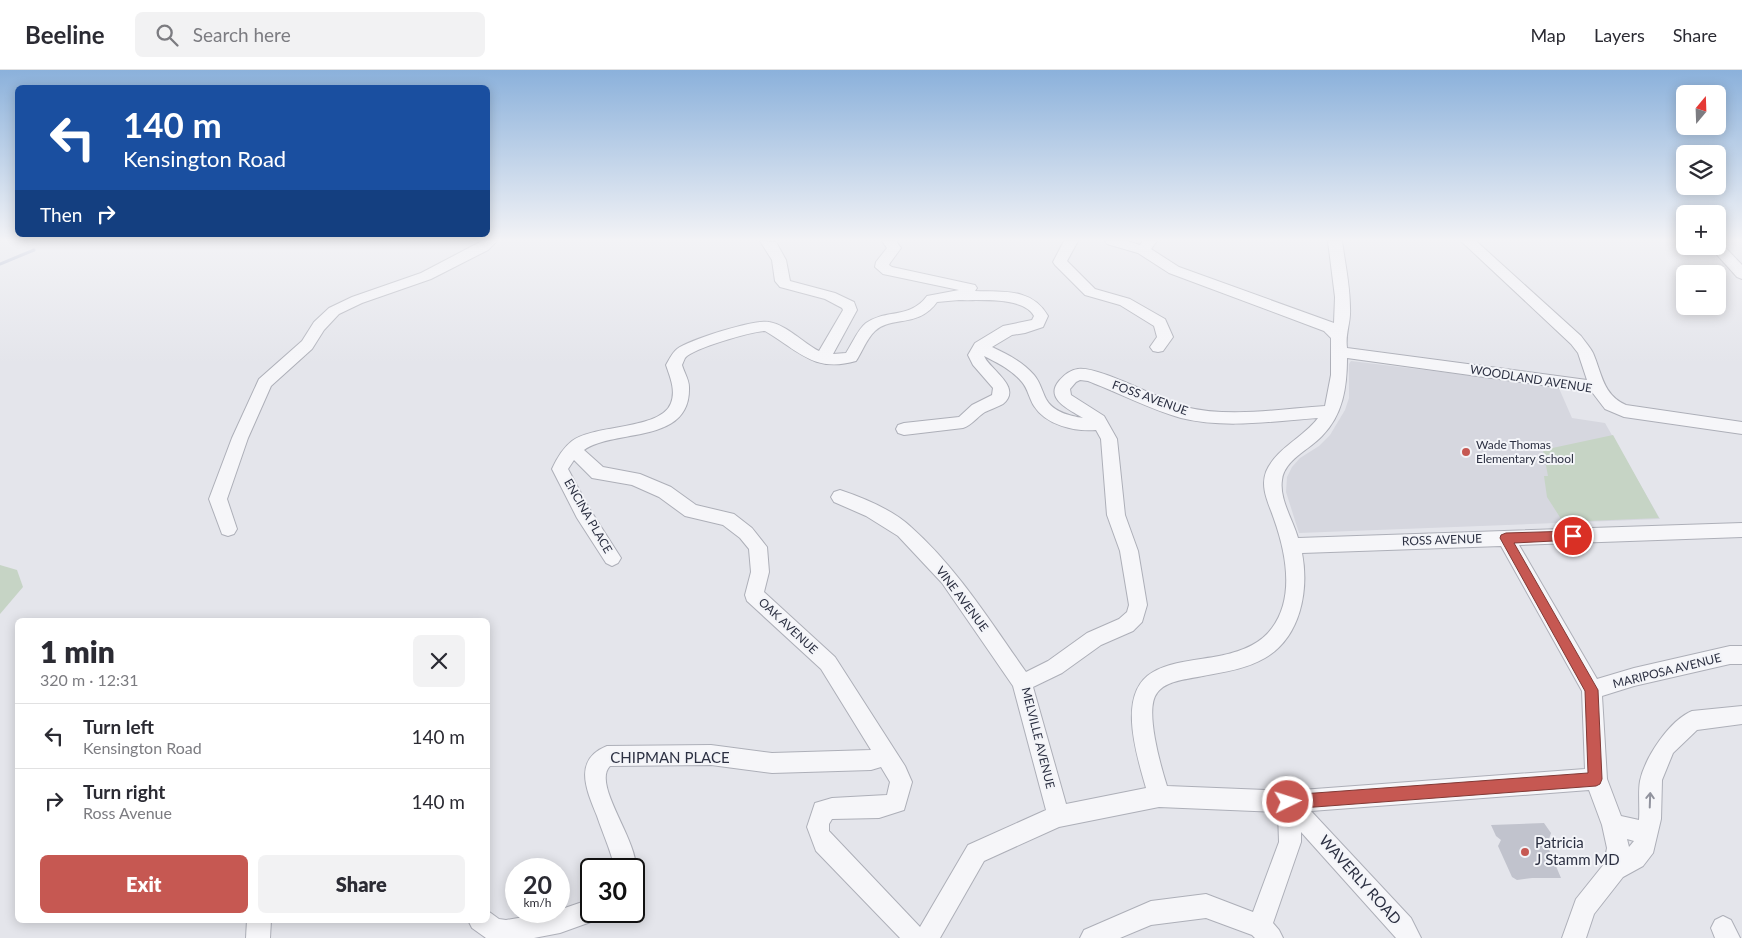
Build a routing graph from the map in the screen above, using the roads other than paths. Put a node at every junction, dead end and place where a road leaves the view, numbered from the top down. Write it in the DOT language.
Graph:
graph roads {
  1 [pos="410,282"];
  2 [pos="783,282"];
  3 [pos="939,282"];
  4 [pos="1080,282"];
  5 [pos="1206,282"];
  6 [pos="1339,282"];
  7 [pos="1512,282"];
  8 [pos="1020,298"];
  9 [pos="1339,344"];
  10 [pos="980,347"];
  11 [pos="1158,347"];
  12 [pos="822,359"];
  13 [pos="1597,387"];
  14 [pos="1331,411"];
  15 [pos="1099,424"];
  16 [pos="904,428"];
  17 [pos="1742,428"];
  18 [pos="573,449"];
  19 [pos="840,498"];
  20 [pos="228,529"];
  21 [pos="1742,530"];
  22 [pos="1506,538"];
  23 [pos="1293,546"];
  24 [pos="612,558"];
  25 [pos="1742,655"];
  26 [pos="1022,683"];
  27 [pos="1592,690"];
  28 [pos="1742,715"];
  29 [pos="886,756"];
  30 [pos="1596,779"];
  31 [pos="1159,796"];
  32 [pos="1288,802"];
  33 [pos="1058,816"];
  34 [pos="1613,825"];
  35 [pos="1648,830"];
  36 [pos="623,858"];
  37 [pos="1615,869"];
  38 [pos="580,915"];
  39 [pos="259,923"];
  40 [pos="484,923"];
  41 [pos="1265,932"];
  42 [pos="258,938"];
  43 [pos="914,938"];
  44 [pos="927,938"];
  45 [pos="1092,938"];
  46 [pos="1409,938"];
  47 [pos="1574,938"];
  1 -- 20 [label="street"];
  2 -- 12 [label="street"];
  3 -- 8 [label="street"];
  4 -- 11 [label="street"];
  5 -- 9 [label="street"];
  6 -- 9 [label="street"];
  7 -- 13 [label="street"];
  8 -- 10 [label="street"];
  8 -- 12 [label="street"];
  9 -- 13 [label="street, WOODLAND AVENUE"];
  9 -- 14 [label="street"];
  10 -- 15 [label="street"];
  10 -- 16 [label="street"];
  12 -- 18 [label="street"];
  13 -- 17 [label="street, WOODLAND AVENUE"];
  14 -- 15 [label="street, FOSS AVENUE"];
  14 -- 23 [label="street"];
  15 -- 26 [label="street, MELVILLE AVENUE"];
  18 -- 24 [label="street, ENCINA PLACE"];
  18 -- 29 [label="street, OAK AVENUE"];
  19 -- 26 [label="street, VINE AVENUE"];
  21 -- 22 [label="street, ROSS AVENUE"];
  22 -- 23 [label="street, ROSS AVENUE"];
  22 -- 27 [label="street"];
  23 -- 31 [label="street"];
  25 -- 27 [label="street, MARIPOSA AVENUE"];
  26 -- 33 [label="street, MELVILLE AVENUE"];
  27 -- 30 [label="street"];
  35 -- 28 [label="street, one-way"];
  29 -- 36 [label="street, CHIPMAN PLACE"];
  29 -- 43 [label="street, OAK AVENUE"];
  30 -- 32 [label="street"];
  30 -- 34 [label="street"];
  31 -- 32 [label="street"];
  31 -- 33 [label="street"];
  32 -- 41 [label="street"];
  32 -- 46 [label="street, WAVERLY ROAD"];
  33 -- 44 [label="street"];
  34 -- 35 [label="street"];
  34 -- 37 [label="street"];
  35 -- 37 [label="street"];
  37 -- 47 [label="street"];
  38 -- 40 [label="street"];
  39 -- 42 [label="street"];
  41 -- 45 [label="street"];
}
